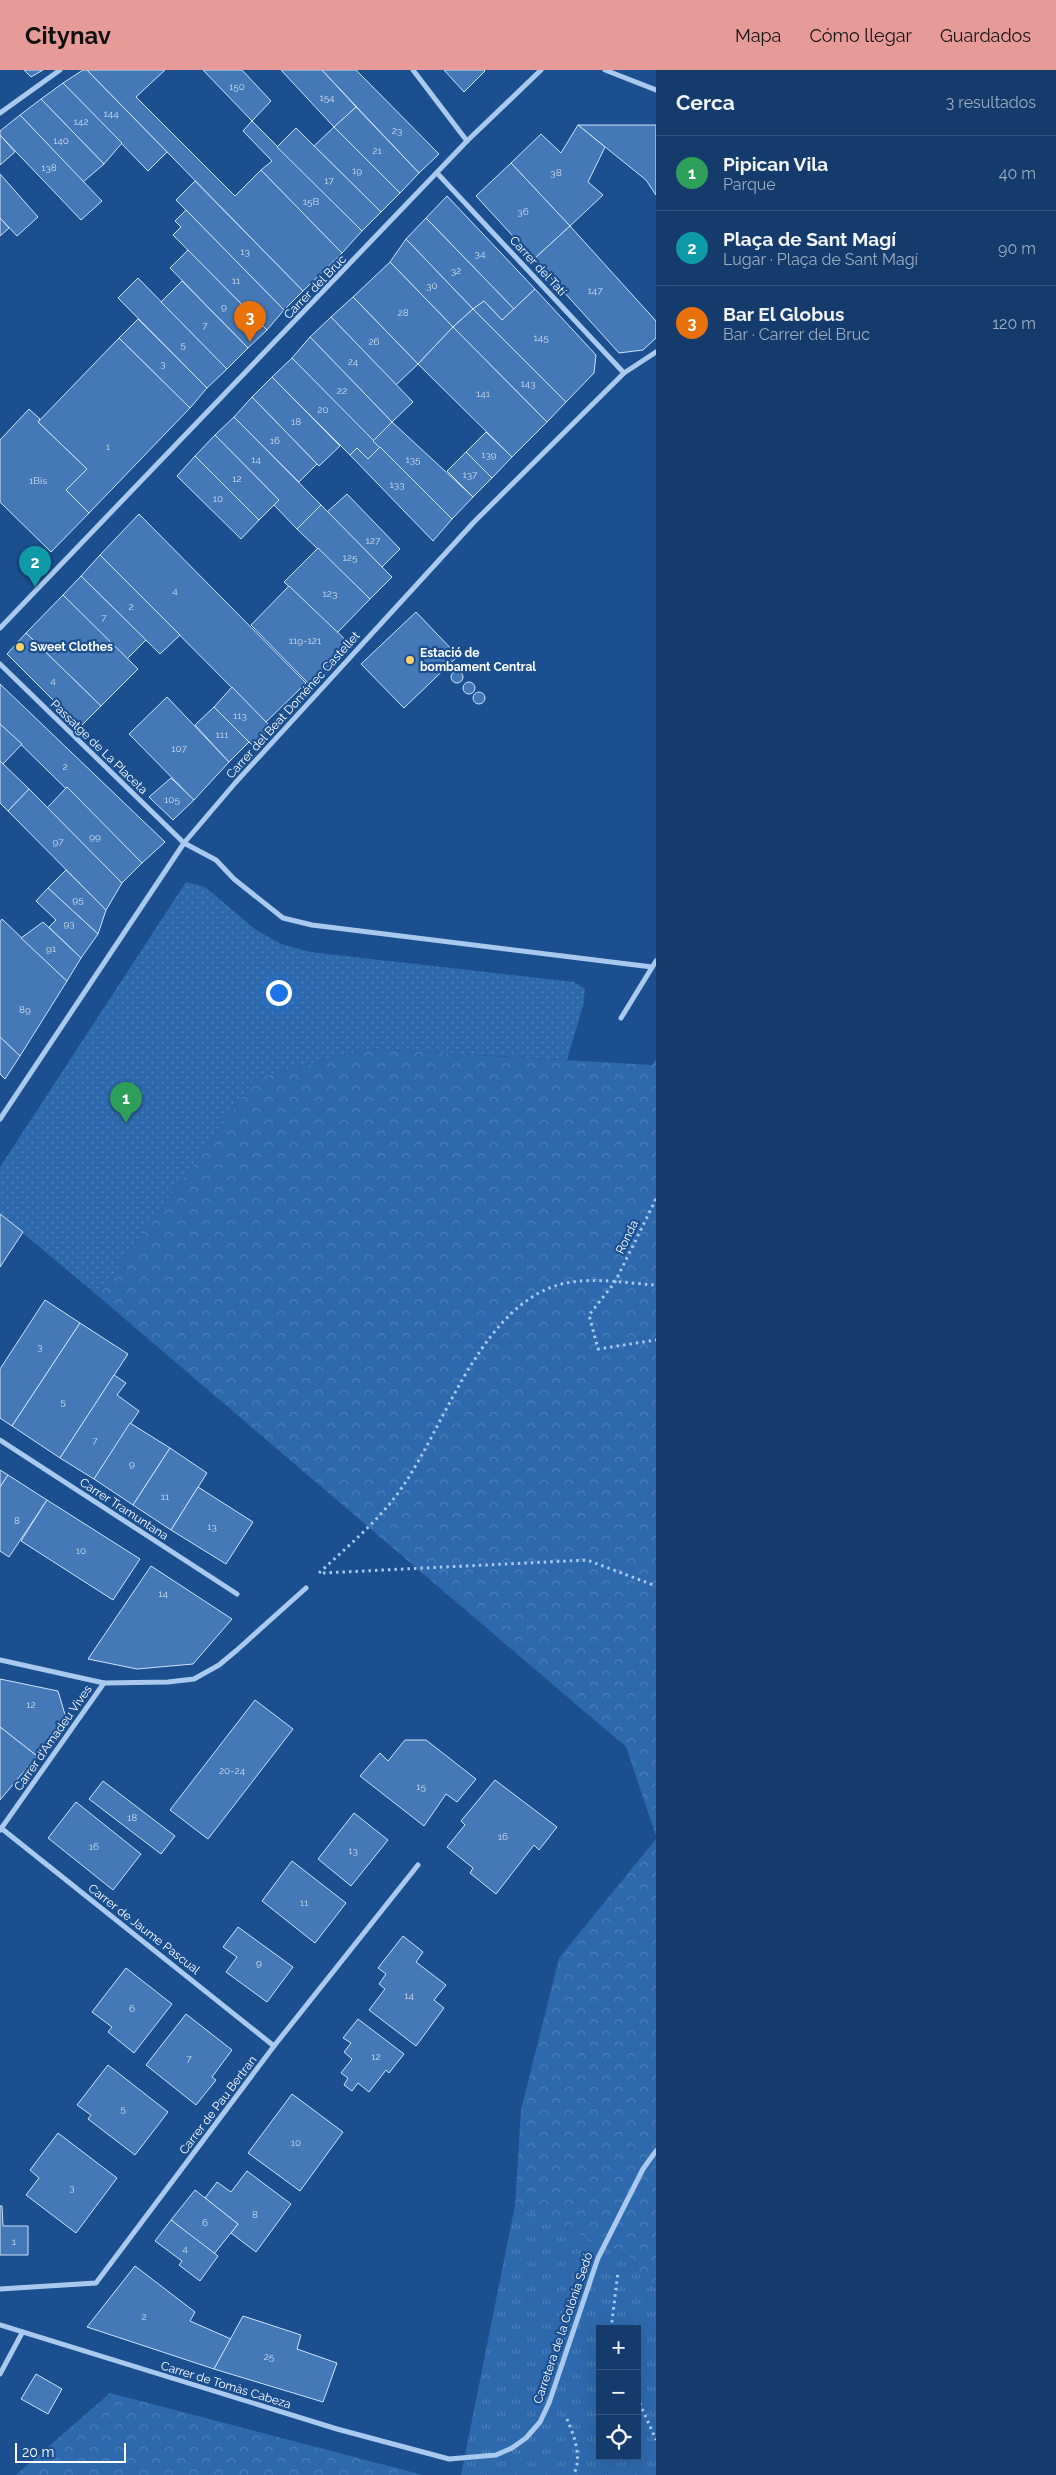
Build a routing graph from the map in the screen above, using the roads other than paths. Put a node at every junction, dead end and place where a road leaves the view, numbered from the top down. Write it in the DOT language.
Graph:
graph roads {
  1 [pos="60,70"];
  2 [pos="413,70"];
  3 [pos="541,70"];
  4 [pos="605,70"];
  5 [pos="656,90"];
  6 [pos="0,113"];
  7 [pos="467,142"];
  8 [pos="437,173"];
  9 [pos="656,352"];
  10 [pos="624,373"];
  11 [pos="0,628"];
  12 [pos="0,664"];
  13 [pos="184,843"];
  14 [pos="656,961"];
  15 [pos="652,967"];
  16 [pos="621,1018"];
  17 [pos="0,1120"];
  18 [pos="0,1440"];
  19 [pos="306,1588"];
  20 [pos="237,1594"];
  21 [pos="0,1660"];
  22 [pos="104,1682"];
  23 [pos="0,1829"];
  24 [pos="418,1864"];
  25 [pos="274,2046"];
  26 [pos="656,2151"];
  27 [pos="0,2289"];
  28 [pos="0,2325"];
  29 [pos="22,2333"];
  30 [pos="0,2374"];
  31 [pos="449,2459"];
  1 -- 6 [label="street"];
  2 -- 7 [label="street"];
  3 -- 7 [label="street, Carrer del Bruc"];
  4 -- 5 [label="street"];
  7 -- 8 [label="street, Carrer del Bruc"];
  8 -- 10 [label="street, Carrer del Tatí"];
  8 -- 11 [label="street, Carrer del Bruc"];
  9 -- 10 [label="street, Carrer del Beat Doménec Castellet"];
  10 -- 13 [label="street, Carrer del Beat Doménec Castellet"];
  12 -- 13 [label="street, Passatge de La Placeta"];
  13 -- 15 [label="street, Passatge de La Placeta"];
  13 -- 17 [label="street, Carrer del Beat Doménec Castellet"];
  14 -- 15 [label="street"];
  15 -- 16 [label="street"];
  18 -- 20 [label="street, Carrer Tramuntana"];
  19 -- 22 [label="street"];
  21 -- 22 [label="street"];
  22 -- 23 [label="street, Carrer d'Amadeu Vives"];
  23 -- 25 [label="street, Carrer de Jaume Pascual"];
  24 -- 25 [label="street, Carrer de Pau Bertran"];
  25 -- 27 [label="street, Carrer de Pau Bertran"];
  26 -- 31 [label="street, Carretera de la Colònia Sedó"];
  28 -- 29 [label="street, Carrer de Tomàs Cabeza"];
  29 -- 30 [label="street"];
  29 -- 31 [label="street, Carrer de Tomàs Cabeza"];
}
